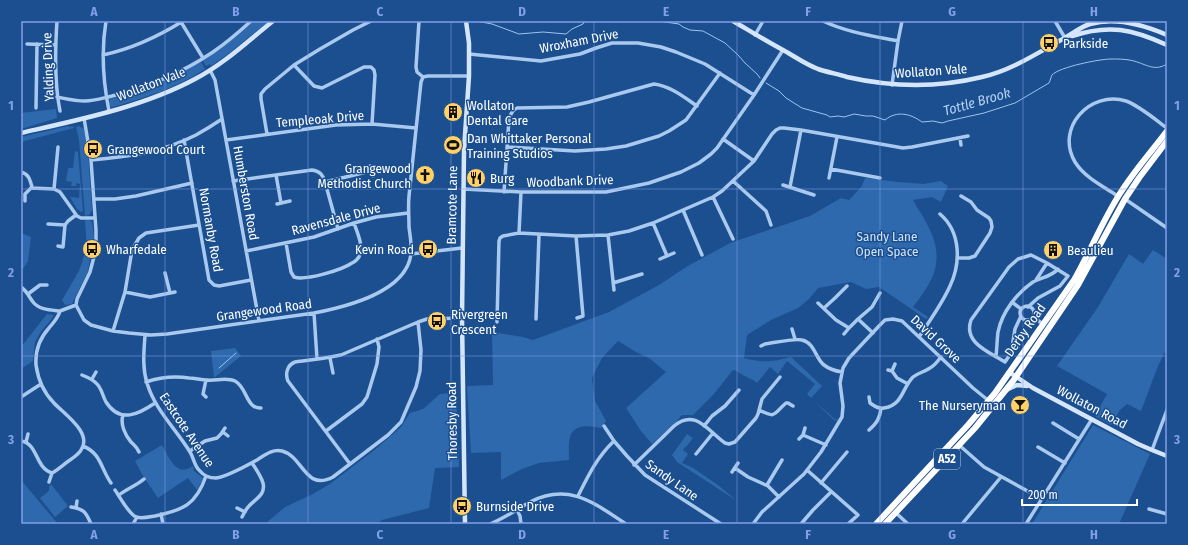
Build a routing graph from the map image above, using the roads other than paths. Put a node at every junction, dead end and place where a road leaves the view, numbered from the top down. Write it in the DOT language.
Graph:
graph roads {
  1 [pos="57,21"];
  2 [pos="106,21"];
  3 [pos="251,21"];
  4 [pos="274,21"];
  5 [pos="372,21"];
  6 [pos="418,21"];
  7 [pos="466,21"];
  8 [pos="733,21"];
  9 [pos="763,21"];
  10 [pos="823,21"];
  11 [pos="902,21"];
  12 [pos="1054,21"];
  13 [pos="182,22"];
  14 [pos="1132,24"];
  15 [pos="1131,32"];
  16 [pos="755,35"];
  17 [pos="1167,35"];
  18 [pos="1065,38"];
  19 [pos="898,41"];
  20 [pos="27,44"];
  21 [pos="37,44"];
  22 [pos="56,45"];
  23 [pos="1167,45"];
  24 [pos="783,50"];
  25 [pos="468,54"];
  26 [pos="103,55"];
  27 [pos="204,58"];
  28 [pos="294,65"];
  29 [pos="210,70"];
  30 [pos="720,73"];
  31 [pos="468,76"];
  32 [pos="423,77"];
  33 [pos="892,85"];
  34 [pos="754,95"];
  35 [pos="57,97"];
  36 [pos="106,97"];
  37 [pos="697,106"];
  38 [pos="36,108"];
  39 [pos="109,111"];
  40 [pos="60,112"];
  41 [pos="84,118"];
  42 [pos="222,119"];
  43 [pos="372,124"];
  44 [pos="416,128"];
  45 [pos="801,130"];
  46 [pos="1167,130"];
  47 [pos="21,133"];
  48 [pos="267,134"];
  49 [pos="968,136"];
  50 [pos="837,137"];
  51 [pos="960,138"];
  52 [pos="723,139"];
  53 [pos="184,140"];
  54 [pos="226,140"];
  55 [pos="1167,141"];
  56 [pos="962,145"];
  57 [pos="58,147"];
  58 [pos="507,147"];
  59 [pos="91,160"];
  60 [pos="754,160"];
  61 [pos="370,166"];
  62 [pos="831,169"];
  63 [pos="371,170"];
  64 [pos="21,172"];
  65 [pos="276,175"];
  66 [pos="863,175"];
  67 [pos="373,176"];
  68 [pos="830,178"];
  69 [pos="880,178"];
  70 [pos="862,180"];
  71 [pos="233,181"];
  72 [pos="734,181"];
  73 [pos="325,182"];
  74 [pos="192,183"];
  75 [pos="783,185"];
  76 [pos="32,187"];
  77 [pos="790,187"];
  78 [pos="54,189"];
  79 [pos="463,189"];
  80 [pos="504,192"];
  81 [pos="521,192"];
  82 [pos="23,193"];
  83 [pos="814,195"];
  84 [pos="961,196"];
  85 [pos="1118,196"];
  86 [pos="713,197"];
  87 [pos="1125,199"];
  88 [pos="94,200"];
  89 [pos="25,201"];
  90 [pos="290,201"];
  91 [pos="683,210"];
  92 [pos="408,213"];
  93 [pos="982,214"];
  94 [pos="76,215"];
  95 [pos="939,215"];
  96 [pos="95,218"];
  97 [pos="979,218"];
  98 [pos="354,223"];
  99 [pos="653,223"];
  100 [pos="48,224"];
  101 [pos="65,225"];
  102 [pos="199,225"];
  103 [pos="771,225"];
  104 [pos="1167,228"];
  105 [pos="338,229"];
  106 [pos="519,233"];
  107 [pos="539,235"];
  108 [pos="576,236"];
  109 [pos="608,236"];
  110 [pos="733,239"];
  111 [pos="286,243"];
  112 [pos="58,246"];
  113 [pos="462,248"];
  114 [pos="246,251"];
  115 [pos="674,253"];
  116 [pos="411,254"];
  117 [pos="702,255"];
  118 [pos="667,256"];
  119 [pos="957,258"];
  120 [pos="660,259"];
  121 [pos="1047,263"];
  122 [pos="1058,269"];
  123 [pos="636,270"];
  124 [pos="165,273"];
  125 [pos="642,274"];
  126 [pos="637,276"];
  127 [pos="1068,276"];
  128 [pos="171,277"];
  129 [pos="166,278"];
  130 [pos="251,280"];
  131 [pos="1074,280"];
  132 [pos="1036,281"];
  133 [pos="613,283"];
  134 [pos="47,285"];
  135 [pos="21,287"];
  136 [pos="844,287"];
  137 [pos="614,290"];
  138 [pos="125,292"];
  139 [pos="175,292"];
  140 [pos="170,293"];
  141 [pos="28,294"];
  142 [pos="882,300"];
  143 [pos="498,302"];
  144 [pos="504,302"];
  145 [pos="1012,302"];
  146 [pos="818,303"];
  147 [pos="536,304"];
  148 [pos="76,305"];
  149 [pos="542,305"];
  150 [pos="1028,307"];
  151 [pos="824,308"];
  152 [pos="1021,309"];
  153 [pos="60,310"];
  154 [pos="314,313"];
  155 [pos="1021,316"];
  156 [pos="1033,317"];
  157 [pos="462,318"];
  158 [pos="577,318"];
  159 [pos="536,319"];
  160 [pos="858,319"];
  161 [pos="259,321"];
  162 [pos="418,322"];
  163 [pos="498,322"];
  164 [pos="1043,324"];
  165 [pos="849,328"];
  166 [pos="792,329"];
  167 [pos="113,331"];
  168 [pos="872,333"];
  169 [pos="844,334"];
  170 [pos="145,335"];
  171 [pos="919,337"];
  172 [pos="377,339"];
  173 [pos="794,339"];
  174 [pos="763,343"];
  175 [pos="996,356"];
  176 [pos="941,357"];
  177 [pos="330,358"];
  178 [pos="317,359"];
  179 [pos="1005,362"];
  180 [pos="895,364"];
  181 [pos="1013,366"];
  182 [pos="96,372"];
  183 [pos="842,372"];
  184 [pos="1010,372"];
  185 [pos="333,373"];
  186 [pos="82,374"];
  187 [pos="1016,377"];
  188 [pos="780,378"];
  189 [pos="92,380"];
  190 [pos="206,380"];
  191 [pos="146,382"];
  192 [pos="41,384"];
  193 [pos="908,384"];
  194 [pos="1033,388"];
  195 [pos="738,390"];
  196 [pos="1006,391"];
  197 [pos="203,396"];
  198 [pos="21,397"];
  199 [pos="869,397"];
  200 [pos="989,401"];
  201 [pos="155,403"];
  202 [pos="870,403"];
  203 [pos="793,406"];
  204 [pos="866,406"];
  205 [pos="881,408"];
  206 [pos="759,410"];
  207 [pos="1167,410"];
  208 [pos="256,413"];
  209 [pos="123,415"];
  210 [pos="1092,419"];
  211 [pos="870,422"];
  212 [pos="1053,423"];
  213 [pos="604,426"];
  214 [pos="704,426"];
  215 [pos="874,426"];
  216 [pos="225,428"];
  217 [pos="805,428"];
  218 [pos="869,430"];
  219 [pos="326,431"];
  220 [pos="223,432"];
  221 [pos="713,433"];
  222 [pos="28,434"];
  223 [pos="803,435"];
  224 [pos="228,436"];
  225 [pos="799,439"];
  226 [pos="1079,439"];
  227 [pos="21,441"];
  228 [pos="614,441"];
  229 [pos="26,442"];
  230 [pos="826,445"];
  231 [pos="959,445"];
  232 [pos="83,446"];
  233 [pos="142,447"];
  234 [pos="1038,447"];
  235 [pos="1152,450"];
  236 [pos="190,451"];
  237 [pos="847,452"];
  238 [pos="696,454"];
  239 [pos="1167,456"];
  240 [pos="782,460"];
  241 [pos="252,463"];
  242 [pos="1065,463"];
  243 [pos="350,464"];
  244 [pos="738,464"];
  245 [pos="634,465"];
  246 [pos="735,468"];
  247 [pos="807,470"];
  248 [pos="52,472"];
  249 [pos="732,472"];
  250 [pos="112,476"];
  251 [pos="206,476"];
  252 [pos="1001,477"];
  253 [pos="108,479"];
  254 [pos="144,479"];
  255 [pos="48,482"];
  256 [pos="821,483"];
  257 [pos="111,484"];
  258 [pos="767,485"];
  259 [pos="115,490"];
  260 [pos="264,490"];
  261 [pos="270,491"];
  262 [pos="831,492"];
  263 [pos="119,495"];
  264 [pos="578,496"];
  265 [pos="779,497"];
  266 [pos="1042,499"];
  267 [pos="77,501"];
  268 [pos="71,507"];
  269 [pos="76,508"];
  270 [pos="237,508"];
  271 [pos="1148,509"];
  272 [pos="517,510"];
  273 [pos="245,512"];
  274 [pos="896,513"];
  275 [pos="161,514"];
  276 [pos="1167,514"];
  277 [pos="137,517"];
  278 [pos="242,517"];
  279 [pos="802,521"];
  280 [pos="92,524"];
  281 [pos="133,524"];
  282 [pos="163,524"];
  283 [pos="465,524"];
  284 [pos="490,524"];
  285 [pos="521,524"];
  286 [pos="626,524"];
  287 [pos="721,524"];
  288 [pos="753,524"];
  289 [pos="848,524"];
  290 [pos="876,524"];
  291 [pos="885,524"];
  292 [pos="908,524"];
  293 [pos="962,524"];
  294 [pos="1026,524"];
  1 -- 22 [label="street, Yalding Drive"];
  2 -- 26 [label="street"];
  3 -- 27 [label="street, Wollaton Vale"];
  4 -- 29 [label="street, Wollaton Vale"];
  5 -- 28 [label="street"];
  6 -- 32 [label="street"];
  7 -- 25 [label="street, Bramcote Lane"];
  8 -- 16 [label="street, Wollaton Vale"];
  9 -- 16 [label="street"];
  10 -- 19 [label="street"];
  11 -- 19 [label="street"];
  12 -- 18 [label="street"];
  13 -- 26 [label="street"];
  13 -- 27 [label="street"];
  14 -- 15 [label="street"];
  14 -- 17 [label="street, Wollaton Vale"];
  14 -- 18 [label="street, Wollaton Vale"];
  15 -- 18 [label="street, Wollaton Vale"];
  15 -- 23 [label="street, Wollaton Vale"];
  16 -- 24 [label="street, Wollaton Vale"];
  18 -- 33 [label="street, Wollaton Vale"];
  19 -- 33 [label="street"];
  20 -- 21 [label="street"];
  21 -- 22 [label="street"];
  21 -- 38 [label="street"];
  22 -- 35 [label="street, Yalding Drive"];
  24 -- 33 [label="street, Wollaton Vale"];
  24 -- 34 [label="street, Woodbank Drive"];
  25 -- 30 [label="street, Wroxham Drive"];
  25 -- 31 [label="street, Bramcote Lane"];
  26 -- 36 [label="street"];
  27 -- 36 [label="street, Wollaton Vale"];
  28 -- 43 [label="street"];
  28 -- 48 [label="street"];
  29 -- 39 [label="street, Wollaton Vale"];
  29 -- 42 [label="street, Humberston Road"];
  30 -- 34 [label="street, Wroxham Drive"];
  30 -- 37 [label="street"];
  31 -- 32 [label="street"];
  31 -- 79 [label="street, Bramcote Lane"];
  32 -- 44 [label="street, Grangewood Road"];
  34 -- 52 [label="street, Woodbank Drive"];
  35 -- 36 [label="street, Wollaton Vale"];
  35 -- 40 [label="street, Yalding Drive"];
  36 -- 39 [label="street"];
  37 -- 58 [label="street"];
  37 -- 58 [label="street"];
  39 -- 41 [label="street, Wollaton Vale"];
  41 -- 47 [label="street, Wollaton Vale"];
  41 -- 59 [label="street"];
  42 -- 53 [label="street"];
  42 -- 54 [label="street, Humberston Road"];
  43 -- 44 [label="street, Templeoak Drive"];
  43 -- 48 [label="street, Templeoak Drive"];
  44 -- 92 [label="street, Grangewood Road"];
  45 -- 50 [label="street"];
  45 -- 60 [label="street"];
  45 -- 77 [label="street"];
  46 -- 85 [label="highway, Derby Road / A52"];
  46 -- 85 [label="street"];
  48 -- 54 [label="street, Templeoak Drive"];
  49 -- 51 [label="street"];
  50 -- 51 [label="street"];
  50 -- 62 [label="street"];
  51 -- 56 [label="street"];
  52 -- 60 [label="street"];
  52 -- 81 [label="street, Woodbank Drive"];
  53 -- 59 [label="street"];
  53 -- 74 [label="street, Normanby Road"];
  54 -- 71 [label="street, Humberston Road"];
  55 -- 87 [label="highway, Derby Road / A52"];
  57 -- 78 [label="street"];
  58 -- 80 [label="street"];
  59 -- 88 [label="street"];
  60 -- 72 [label="street"];
  61 -- 63 [label="street"];
  62 -- 66 [label="street"];
  62 -- 68 [label="street"];
  63 -- 67 [label="street"];
  63 -- 73 [label="street"];
  64 -- 76 [label="street"];
  65 -- 71 [label="street"];
  65 -- 73 [label="street"];
  65 -- 90 [label="street"];
  66 -- 69 [label="street"];
  66 -- 70 [label="street"];
  71 -- 114 [label="street, Humberston Road"];
  72 -- 86 [label="street"];
  72 -- 103 [label="street"];
  73 -- 105 [label="street"];
  74 -- 88 [label="street"];
  74 -- 102 [label="street, Normanby Road"];
  75 -- 77 [label="street"];
  76 -- 78 [label="street"];
  76 -- 82 [label="street"];
  77 -- 83 [label="street"];
  78 -- 94 [label="street"];
  79 -- 80 [label="street, Woodbank Drive"];
  79 -- 113 [label="street, Bramcote Lane"];
  80 -- 81 [label="street, Woodbank Drive"];
  81 -- 106 [label="street"];
  82 -- 89 [label="street"];
  84 -- 93 [label="street"];
  85 -- 131 [label="highway, Derby Road / A52"];
  86 -- 91 [label="street"];
  86 -- 110 [label="street"];
  87 -- 104 [label="street"];
  87 -- 187 [label="highway, Derby Road / A52"];
  88 -- 96 [label="street"];
  91 -- 99 [label="street"];
  91 -- 117 [label="street"];
  92 -- 98 [label="street, Ravensdale Drive"];
  92 -- 116 [label="street, Grangewood Road"];
  93 -- 97 [label="street"];
  93 -- 119 [label="street"];
  94 -- 96 [label="street"];
  94 -- 101 [label="street"];
  95 -- 119 [label="street"];
  96 -- 148 [label="street"];
  98 -- 105 [label="street, Ravensdale Drive"];
  98 -- 111 [label="street"];
  99 -- 109 [label="street"];
  99 -- 118 [label="street"];
  100 -- 101 [label="street"];
  101 -- 112 [label="street"];
  102 -- 130 [label="street, Normanby Road"];
  102 -- 138 [label="street"];
  105 -- 111 [label="street, Ravensdale Drive"];
  106 -- 107 [label="street"];
  106 -- 143 [label="street"];
  107 -- 108 [label="street"];
  107 -- 147 [label="street"];
  108 -- 109 [label="street"];
  108 -- 158 [label="street"];
  109 -- 133 [label="street"];
  111 -- 114 [label="street, Ravensdale Drive"];
  113 -- 116 [label="street"];
  113 -- 157 [label="street, Bramcote Lane"];
  114 -- 130 [label="street, Humberston Road"];
  115 -- 118 [label="street"];
  116 -- 154 [label="street, Grangewood Road"];
  118 -- 120 [label="street"];
  119 -- 171 [label="street"];
  121 -- 122 [label="street"];
  121 -- 132 [label="street"];
  121 -- 175 [label="street"];
  122 -- 127 [label="street"];
  122 -- 132 [label="street"];
  123 -- 126 [label="street"];
  124 -- 129 [label="street"];
  125 -- 126 [label="street"];
  126 -- 133 [label="street"];
  127 -- 131 [label="street"];
  127 -- 150 [label="street"];
  128 -- 129 [label="street"];
  129 -- 140 [label="street"];
  130 -- 161 [label="street, Humberston Road"];
  131 -- 164 [label="highway, Derby Road / A52"];
  132 -- 145 [label="street"];
  133 -- 137 [label="street"];
  134 -- 141 [label="street"];
  135 -- 141 [label="street"];
  136 -- 151 [label="street"];
  138 -- 140 [label="street"];
  138 -- 167 [label="street"];
  139 -- 140 [label="street"];
  141 -- 153 [label="street"];
  142 -- 160 [label="street"];
  143 -- 144 [label="street"];
  143 -- 163 [label="street"];
  145 -- 152 [label="street"];
  145 -- 175 [label="street"];
  146 -- 151 [label="street"];
  147 -- 149 [label="street"];
  147 -- 159 [label="street"];
  148 -- 153 [label="street"];
  148 -- 167 [label="street, Grangewood Road"];
  150 -- 152 [label="street"];
  150 -- 156 [label="street"];
  151 -- 165 [label="street"];
  152 -- 155 [label="street"];
  153 -- 192 [label="street"];
  154 -- 161 [label="street, Grangewood Road"];
  154 -- 178 [label="street"];
  155 -- 156 [label="street"];
  155 -- 179 [label="street"];
  156 -- 164 [label="street"];
  157 -- 162 [label="street"];
  157 -- 283 [label="street, Thoresby Road"];
  160 -- 165 [label="street"];
  160 -- 168 [label="street"];
  161 -- 170 [label="street, Grangewood Road"];
  162 -- 172 [label="street"];
  162 -- 243 [label="street"];
  164 -- 181 [label="highway, Derby Road / A52"];
  165 -- 169 [label="street"];
  166 -- 173 [label="street"];
  167 -- 170 [label="street, Grangewood Road"];
  168 -- 171 [label="street, David Grove"];
  168 -- 183 [label="street, David Grove"];
  170 -- 191 [label="street, Eastcote Avenue"];
  171 -- 176 [label="street, David Grove"];
  172 -- 177 [label="street"];
  172 -- 219 [label="street"];
  173 -- 174 [label="street"];
  173 -- 183 [label="street"];
  175 -- 179 [label="street"];
  176 -- 193 [label="street"];
  176 -- 200 [label="street, David Grove"];
  177 -- 178 [label="street"];
  177 -- 185 [label="street"];
  178 -- 219 [label="street"];
  179 -- 181 [label="street"];
  180 -- 193 [label="street"];
  181 -- 184 [label="highway, Derby Road / A52"];
  182 -- 189 [label="street"];
  183 -- 230 [label="street, David Grove"];
  184 -- 187 [label="street, Wollaton Road"];
  184 -- 200 [label="highway, Derby Road / A52"];
  186 -- 189 [label="street"];
  187 -- 194 [label="street, Wollaton Road"];
  187 -- 196 [label="highway, Derby Road / A52"];
  188 -- 206 [label="street"];
  189 -- 209 [label="street"];
  190 -- 191 [label="street"];
  190 -- 197 [label="street"];
  190 -- 208 [label="street"];
  191 -- 201 [label="street, Eastcote Avenue"];
  192 -- 198 [label="street"];
  192 -- 232 [label="street"];
  193 -- 205 [label="street"];
  194 -- 196 [label="street"];
  194 -- 210 [label="street, Wollaton Road"];
  195 -- 214 [label="street"];
  196 -- 231 [label="highway, Derby Road / A52"];
  199 -- 202 [label="street"];
  200 -- 290 [label="highway, Derby Road / A52"];
  201 -- 209 [label="street"];
  201 -- 236 [label="street, Eastcote Avenue"];
  202 -- 204 [label="street"];
  202 -- 205 [label="street"];
  203 -- 206 [label="street"];
  205 -- 215 [label="street"];
  206 -- 221 [label="street"];
  207 -- 235 [label="street"];
  209 -- 233 [label="street"];
  210 -- 226 [label="street"];
  210 -- 235 [label="street, Wollaton Road"];
  211 -- 215 [label="street"];
  212 -- 226 [label="street"];
  213 -- 228 [label="street, Sandy Lane"];
  214 -- 221 [label="street"];
  214 -- 245 [label="street"];
  215 -- 218 [label="street"];
  216 -- 220 [label="street"];
  217 -- 223 [label="street"];
  219 -- 243 [label="street"];
  220 -- 224 [label="street"];
  220 -- 236 [label="street"];
  221 -- 238 [label="street"];
  222 -- 229 [label="street"];
  223 -- 225 [label="street"];
  223 -- 230 [label="street"];
  226 -- 242 [label="street"];
  227 -- 229 [label="street"];
  228 -- 245 [label="street, Sandy Lane"];
  228 -- 264 [label="street"];
  229 -- 248 [label="street"];
  230 -- 247 [label="street, David Grove"];
  231 -- 252 [label="street"];
  231 -- 274 [label="highway, Derby Road / A52"];
  232 -- 248 [label="street"];
  232 -- 253 [label="street"];
  234 -- 242 [label="street"];
  235 -- 239 [label="street, Wollaton Road"];
  236 -- 251 [label="street, Eastcote Avenue"];
  237 -- 256 [label="street"];
  240 -- 258 [label="street"];
  241 -- 243 [label="street, Eastcote Avenue"];
  241 -- 251 [label="street, Eastcote Avenue"];
  241 -- 260 [label="street"];
  242 -- 266 [label="street"];
  244 -- 246 [label="street"];
  245 -- 287 [label="street, Sandy Lane"];
  246 -- 249 [label="street"];
  246 -- 258 [label="street"];
  247 -- 256 [label="street"];
  247 -- 265 [label="street, David Grove"];
  248 -- 255 [label="street"];
  250 -- 253 [label="street"];
  251 -- 275 [label="street"];
  252 -- 266 [label="street"];
  252 -- 293 [label="street"];
  253 -- 257 [label="street"];
  254 -- 263 [label="street"];
  256 -- 262 [label="street"];
  258 -- 265 [label="street"];
  259 -- 263 [label="street"];
  260 -- 261 [label="street"];
  260 -- 273 [label="street"];
  262 -- 279 [label="street"];
  262 -- 289 [label="street"];
  263 -- 277 [label="street"];
  264 -- 272 [label="street"];
  264 -- 286 [label="street"];
  265 -- 288 [label="street, David Grove"];
  266 -- 294 [label="street"];
  267 -- 269 [label="street"];
  268 -- 269 [label="street"];
  269 -- 280 [label="street"];
  270 -- 273 [label="street"];
  271 -- 276 [label="street"];
  272 -- 284 [label="street"];
  272 -- 285 [label="street"];
  273 -- 278 [label="street"];
  274 -- 291 [label="highway, Derby Road / A52"];
  274 -- 292 [label="street"];
  275 -- 277 [label="street"];
  275 -- 282 [label="street"];
  277 -- 281 [label="street"];
}
